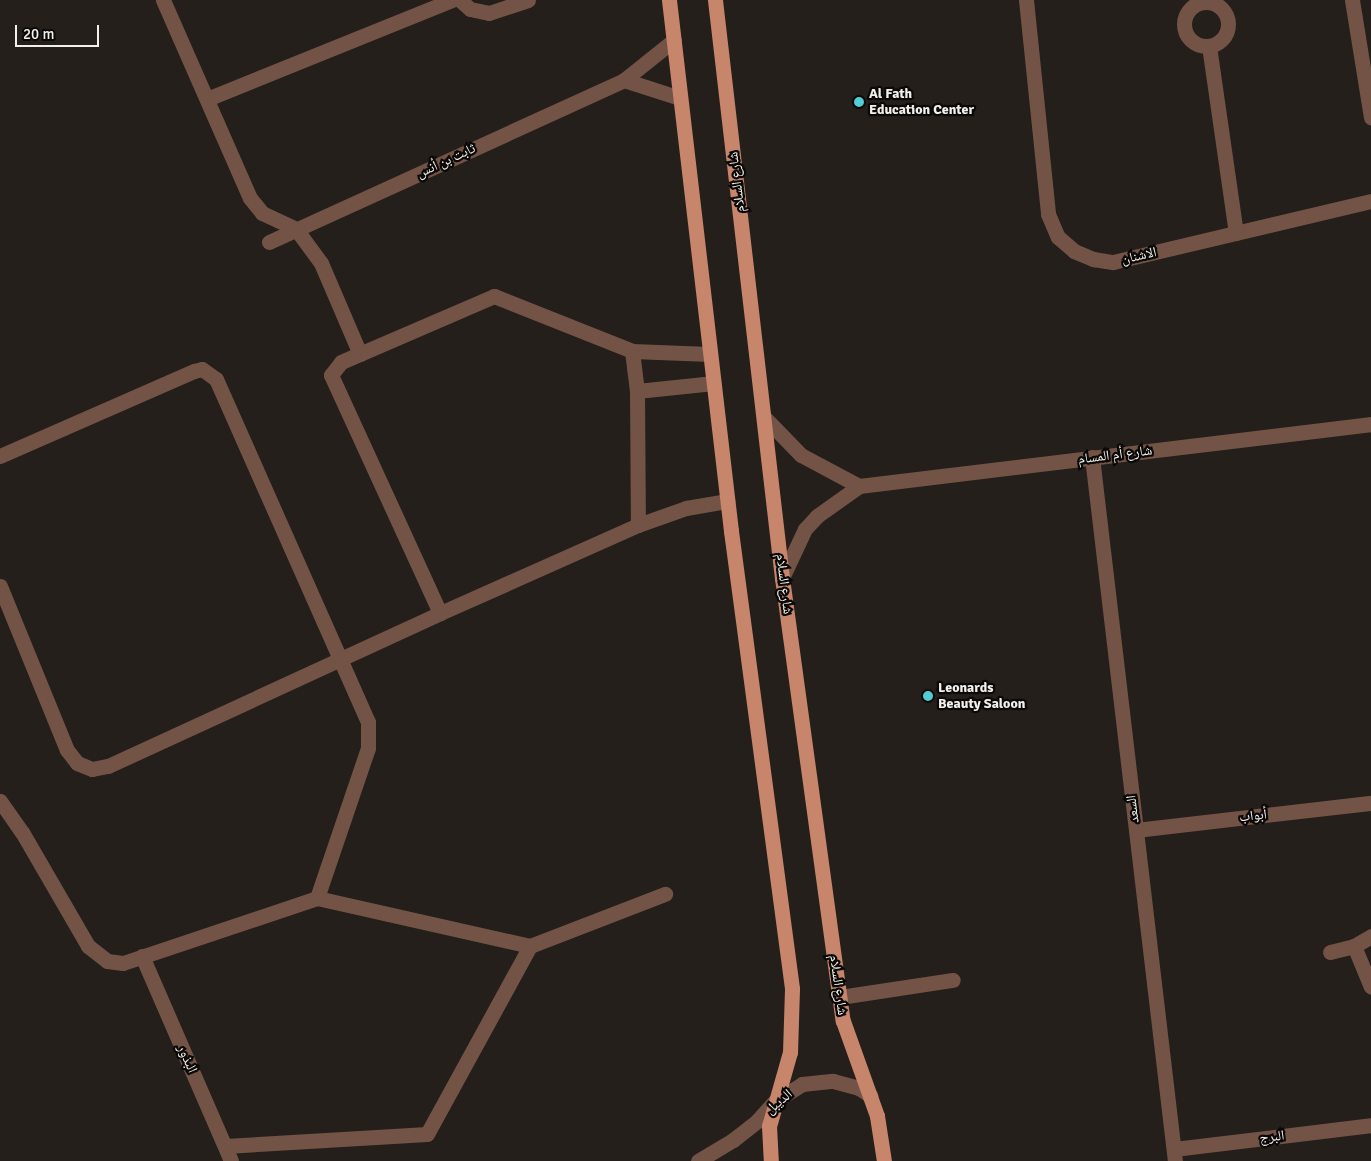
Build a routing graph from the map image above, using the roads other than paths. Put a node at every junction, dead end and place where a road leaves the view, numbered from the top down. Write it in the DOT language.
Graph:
graph roads {
  1 [pos="163,0"];
  2 [pos="452,0"];
  3 [pos="460,0"];
  4 [pos="528,0"];
  5 [pos="669,0"];
  6 [pos="715,0"];
  7 [pos="1026,0"];
  8 [pos="1352,0"];
  9 [pos="674,40"];
  10 [pos="1209,46"];
  11 [pos="624,80"];
  12 [pos="680,98"];
  13 [pos="206,99"];
  14 [pos="1371,117"];
  15 [pos="1371,200"];
  16 [pos="296,229"];
  17 [pos="1236,233"];
  18 [pos="269,242"];
  19 [pos="632,351"];
  20 [pos="360,354"];
  21 [pos="710,354"];
  22 [pos="714,383"];
  23 [pos="637,391"];
  24 [pos="764,417"];
  25 [pos="1371,424"];
  26 [pos="0,456"];
  27 [pos="1092,458"];
  28 [pos="859,486"];
  29 [pos="727,501"];
  30 [pos="638,525"];
  31 [pos="782,578"];
  32 [pos="0,586"];
  33 [pos="440,613"];
  34 [pos="341,657"];
  35 [pos="0,802"];
  36 [pos="1371,803"];
  37 [pos="1136,830"];
  38 [pos="666,894"];
  39 [pos="317,898"];
  40 [pos="1371,936"];
  41 [pos="530,946"];
  42 [pos="1354,946"];
  43 [pos="1330,952"];
  44 [pos="142,956"];
  45 [pos="953,980"];
  46 [pos="1371,987"];
  47 [pos="840,997"];
  48 [pos="871,1096"];
  49 [pos="775,1102"];
  50 [pos="1371,1125"];
  51 [pos="225,1146"];
  52 [pos="1174,1155"];
  53 [pos="231,1161"];
  54 [pos="698,1161"];
  55 [pos="771,1161"];
  56 [pos="884,1161"];
  1 -- 13 [label="street"];
  2 -- 13 [label="street"];
  3 -- 4 [label="street"];
  5 -- 9 [label="main road"];
  6 -- 24 [label="main road, شارع السلام"];
  7 -- 17 [label="street, الاشنان"];
  8 -- 14 [label="street"];
  9 -- 11 [label="street, ثابت بن أنس"];
  9 -- 12 [label="main road"];
  10 -- 17 [label="street"];
  11 -- 12 [label="street"];
  11 -- 16 [label="street, ثابت بن أنس"];
  12 -- 21 [label="main road"];
  13 -- 16 [label="street"];
  15 -- 17 [label="street, الاشنان"];
  16 -- 18 [label="street, ثابت بن أنس"];
  16 -- 20 [label="street"];
  19 -- 20 [label="street"];
  19 -- 21 [label="street"];
  19 -- 23 [label="street"];
  20 -- 33 [label="street"];
  21 -- 22 [label="main road"];
  22 -- 23 [label="street"];
  22 -- 29 [label="main road"];
  23 -- 30 [label="street"];
  24 -- 28 [label="street"];
  24 -- 31 [label="main road, شارع السلام"];
  25 -- 27 [label="street, شارع أم المسام"];
  26 -- 34 [label="street"];
  27 -- 28 [label="street, شارع أم المسام"];
  27 -- 37 [label="street, السعد"];
  28 -- 31 [label="street, شارع أم المسام"];
  29 -- 30 [label="street"];
  29 -- 49 [label="main road"];
  30 -- 33 [label="street"];
  31 -- 47 [label="main road, شارع السلام"];
  32 -- 34 [label="street"];
  33 -- 34 [label="street"];
  34 -- 39 [label="street"];
  35 -- 44 [label="street"];
  36 -- 37 [label="street, أبواب"];
  37 -- 52 [label="street, السعد"];
  38 -- 41 [label="street"];
  39 -- 41 [label="street"];
  39 -- 44 [label="street"];
  40 -- 42 [label="street"];
  41 -- 51 [label="street"];
  42 -- 43 [label="street"];
  42 -- 46 [label="street"];
  44 -- 51 [label="street, البذور"];
  45 -- 47 [label="street"];
  47 -- 48 [label="main road, شارع السلام"];
  48 -- 49 [label="street, الديبل"];
  48 -- 56 [label="main road, شارع السلام"];
  49 -- 54 [label="street, الديبل"];
  49 -- 55 [label="main road"];
  50 -- 52 [label="street, البرج"];
  51 -- 53 [label="street, البذور"];
}
